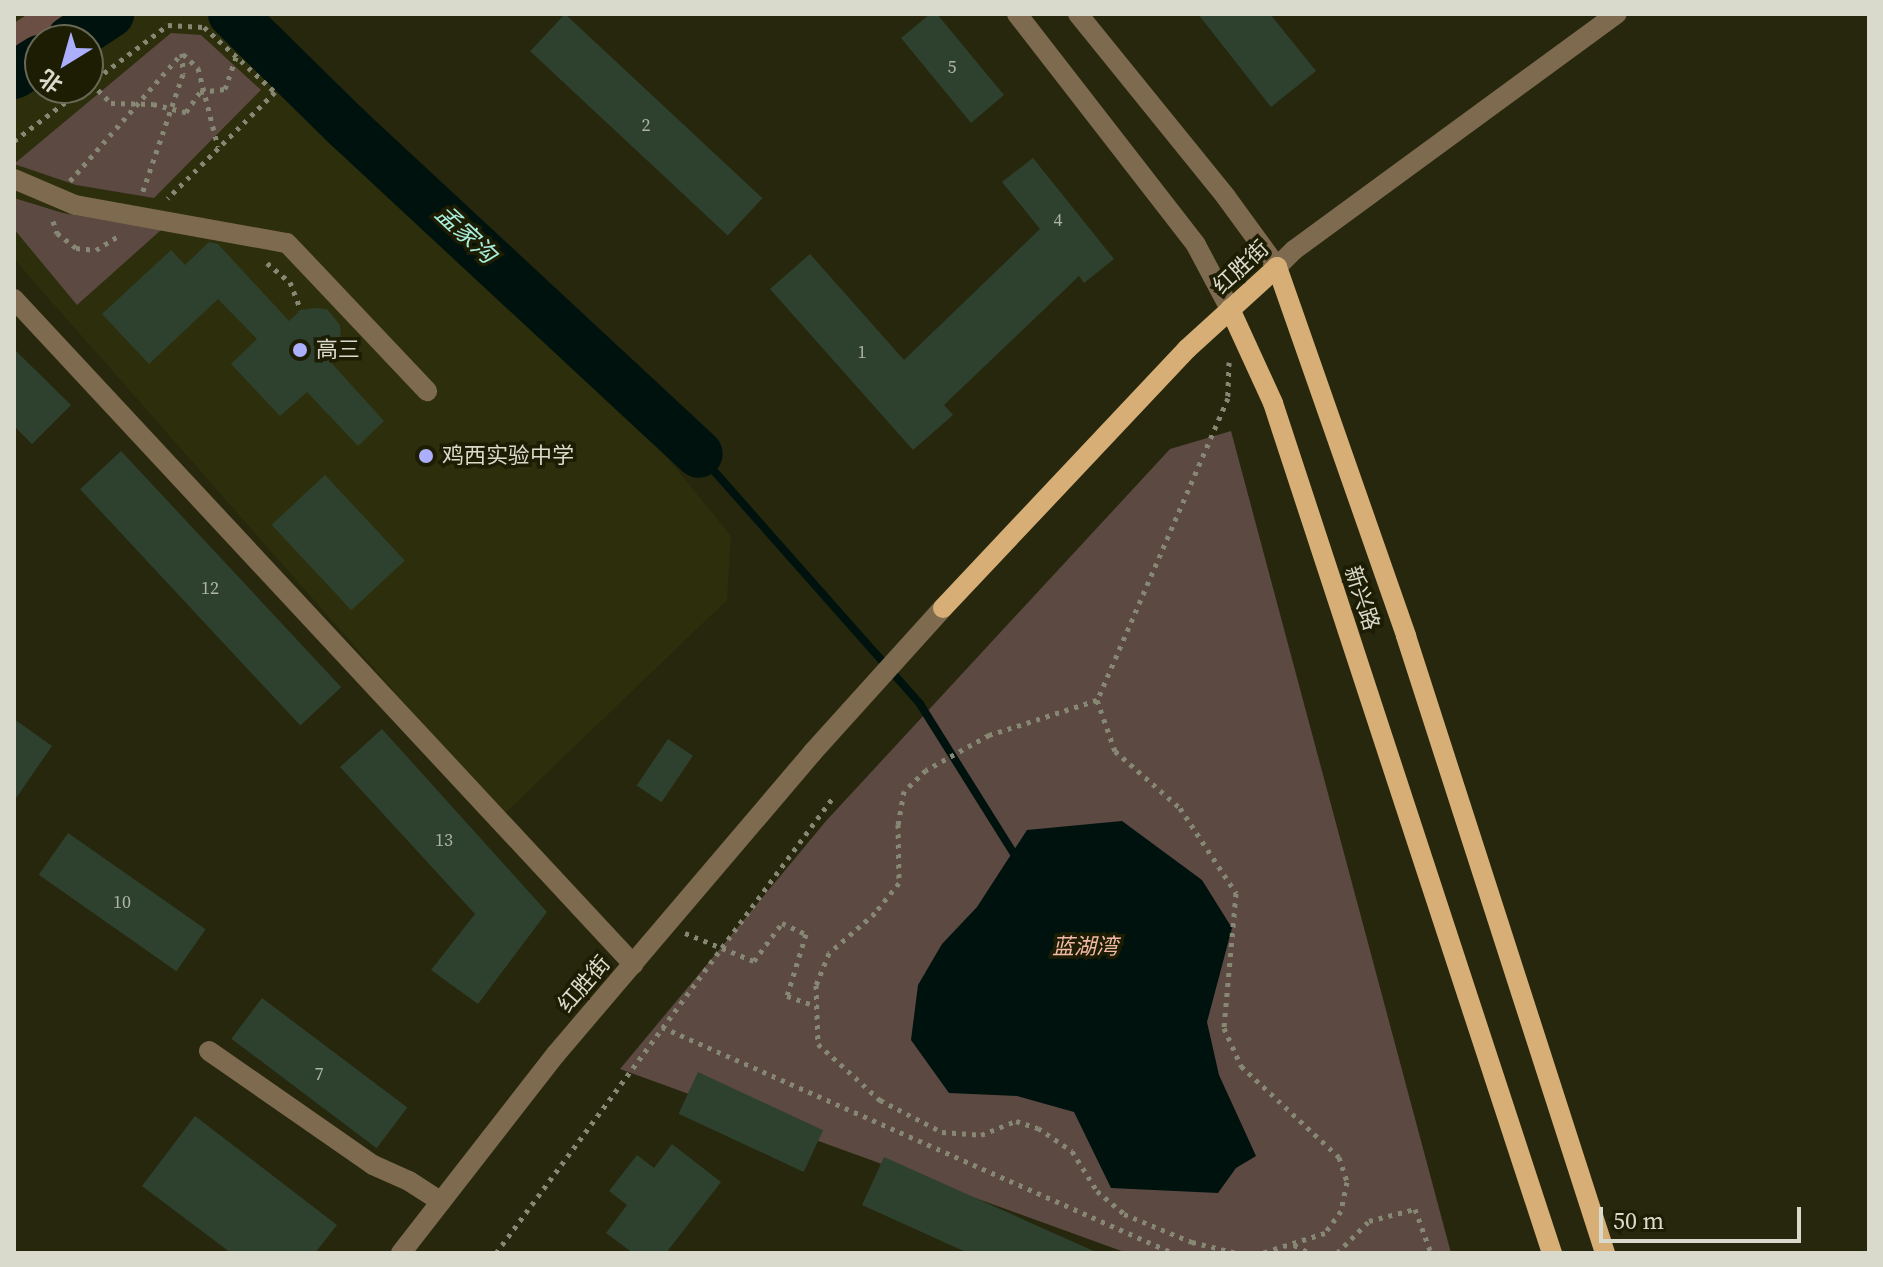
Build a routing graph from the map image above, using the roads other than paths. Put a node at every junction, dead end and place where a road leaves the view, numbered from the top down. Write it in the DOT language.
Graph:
graph roads {
  1 [pos="1017,14"];
  2 [pos="1078,14"];
  3 [pos="1617,14"];
  4 [pos="14,179"];
  5 [pos="1277,267"];
  6 [pos="14,299"];
  7 [pos="1230,309"];
  8 [pos="427,391"];
  9 [pos="943,608"];
  10 [pos="633,964"];
  11 [pos="209,1051"];
  12 [pos="441,1202"];
  13 [pos="401,1253"];
  14 [pos="1552,1253"];
  15 [pos="1605,1253"];
  1 -- 7 [label="street, 新兴路"];
  2 -- 5 [label="street, 新兴路"];
  3 -- 5 [label="street, 红胜街"];
  4 -- 8 [label="street"];
  5 -- 7 [label="main road, 红胜街"];
  5 -- 15 [label="main road, 新兴路"];
  6 -- 10 [label="street"];
  7 -- 9 [label="main road, 红胜街"];
  7 -- 14 [label="main road, 新兴路"];
  9 -- 10 [label="street, 红胜街"];
  10 -- 12 [label="street, 红胜街"];
  11 -- 12 [label="street"];
  12 -- 13 [label="street, 红胜街"];
}
